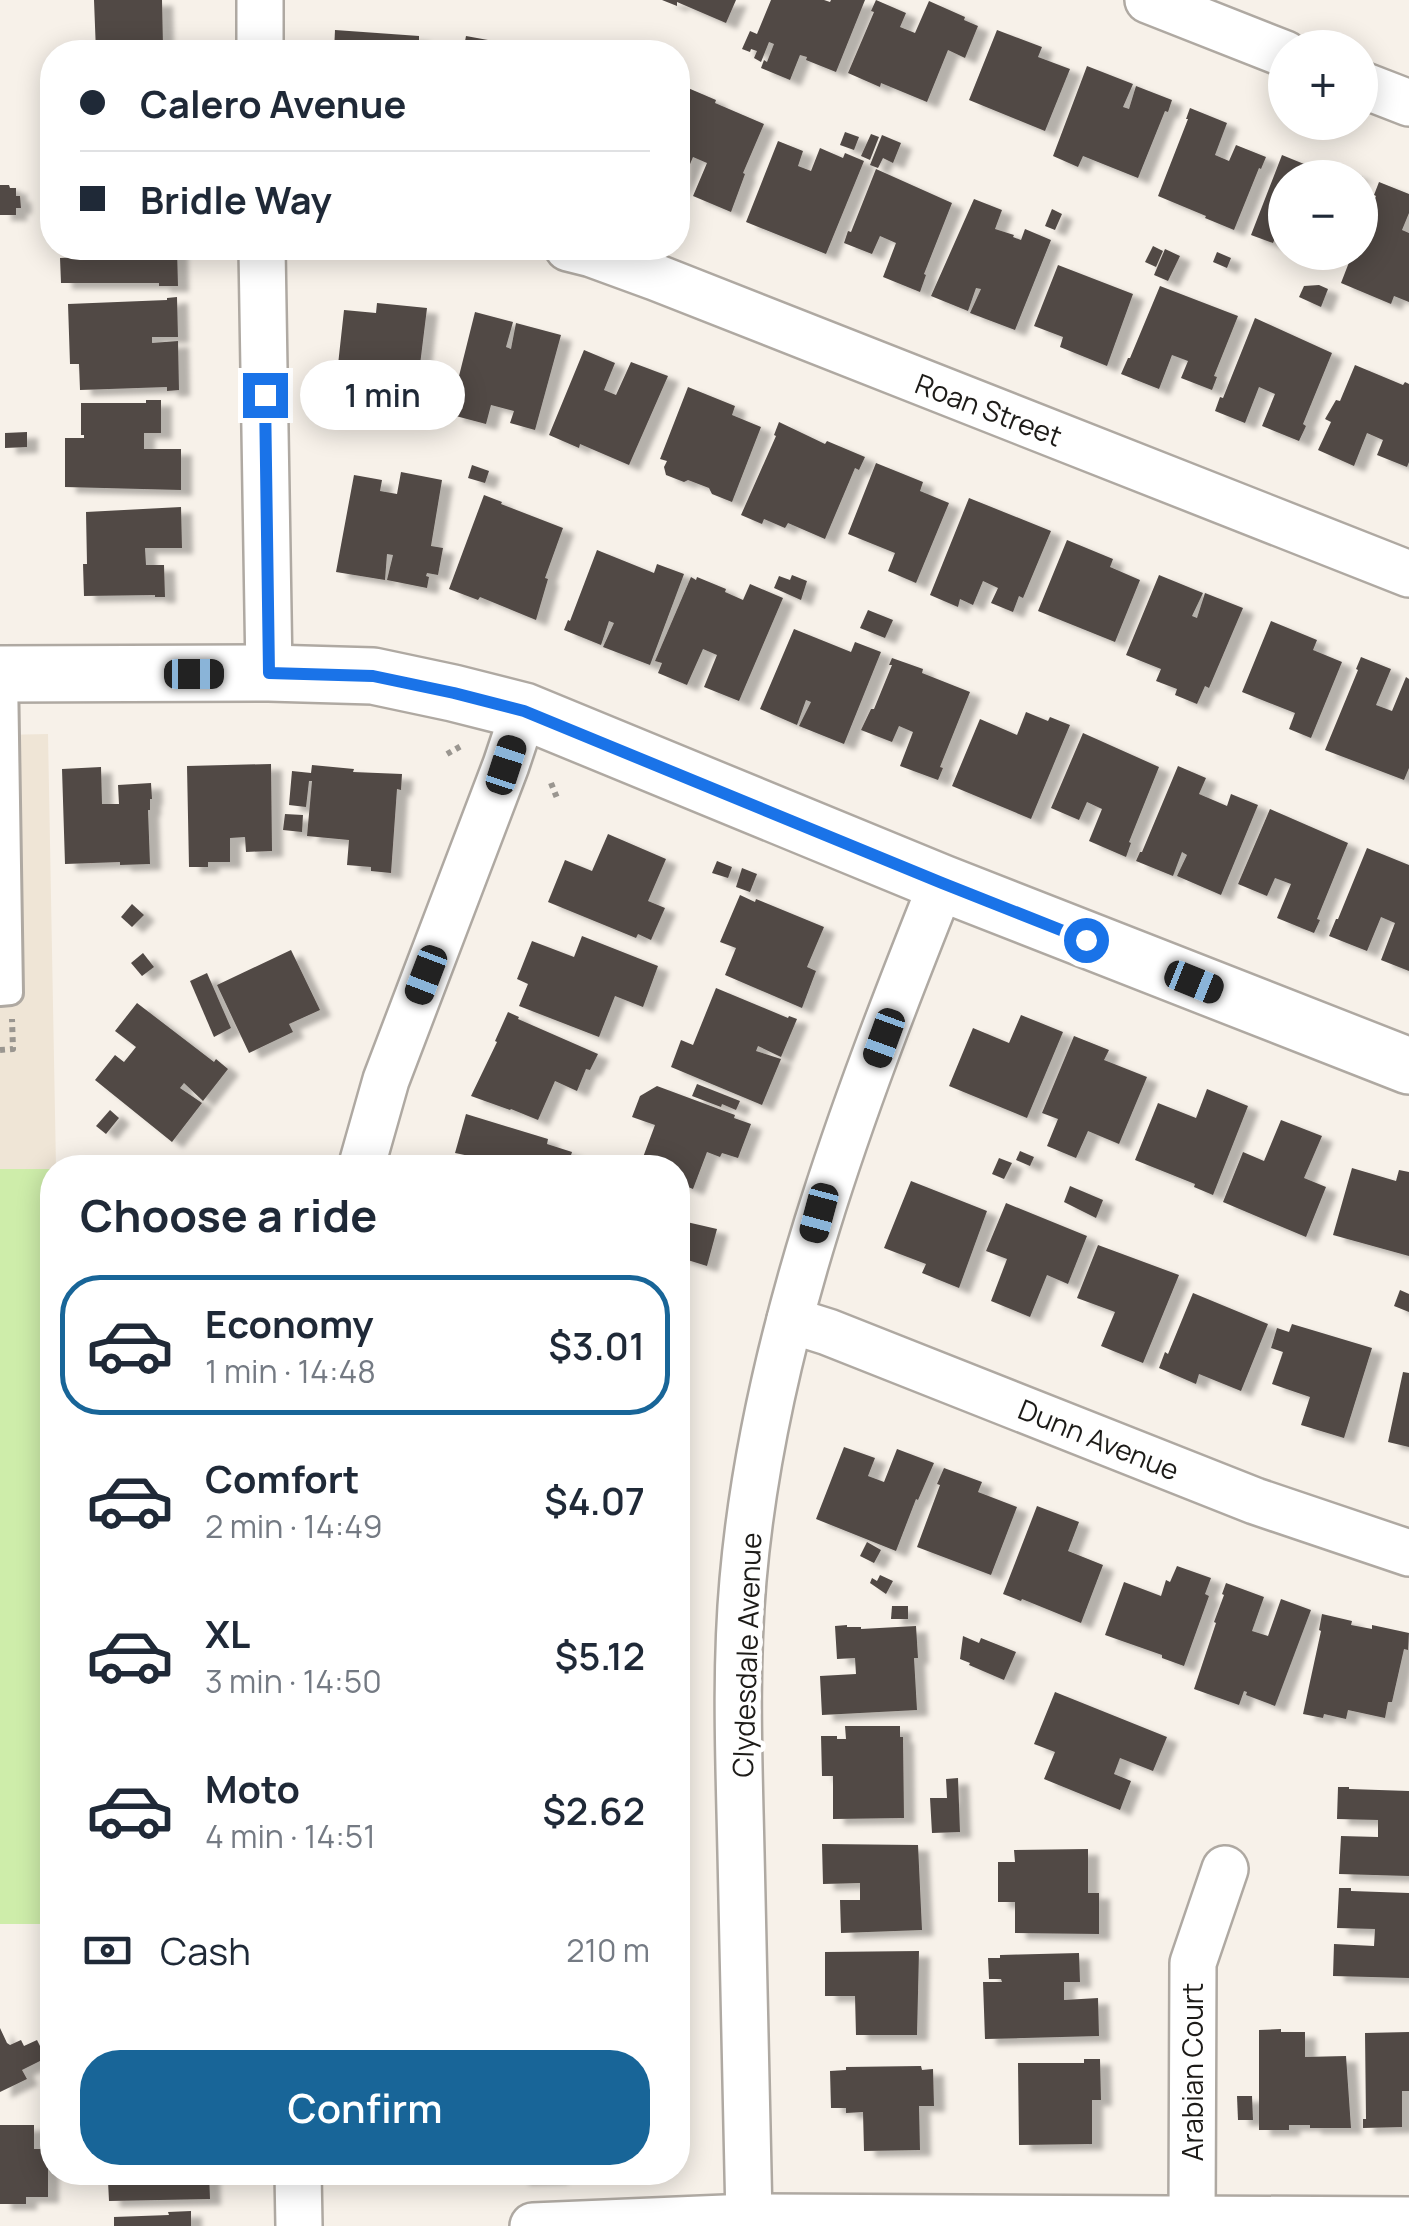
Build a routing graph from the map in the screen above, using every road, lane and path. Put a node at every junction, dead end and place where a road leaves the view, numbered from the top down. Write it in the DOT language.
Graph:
graph roads {
  1 [pos="260,0"];
  2 [pos="1148,0"];
  3 [pos="260,40"];
  4 [pos="1268,47"];
  5 [pos="1378,91"];
  6 [pos="1409,103"];
  7 [pos="262,260"];
  8 [pos="608,260"];
  9 [pos="1409,574"];
  10 [pos="269,673"];
  11 [pos="3,674"];
  12 [pos="524,711"];
  13 [pos="461,746"];
  14 [pos="446,754"];
  15 [pos="552,783"];
  16 [pos="557,798"];
  17 [pos="942,883"];
  18 [pos="5,894"];
  19 [pos="5,994"];
  20 [pos="0,1050"];
  21 [pos="1409,1066"];
  22 [pos="365,1155"];
  23 [pos="790,1320"];
  24 [pos="1409,1554"];
  25 [pos="1224,1869"];
  26 [pos="298,2185"];
  27 [pos="749,2217"];
  28 [pos="1192,2220"];
  29 [pos="1409,2220"];
  30 [pos="299,2226"];
  31 [pos="533,2226"];
  1 -- 3 [label="street"];
  2 -- 4 [label="street"];
  5 -- 6 [label="street"];
  7 -- 10 [label="street"];
  8 -- 9 [label="street, Roan Street"];
  10 -- 11 [label="street"];
  10 -- 12 [label="street"];
  11 -- 18 [label="lane"];
  12 -- 17 [label="street"];
  12 -- 22 [label="street"];
  13 -- 14 [label="path"];
  15 -- 16 [label="path"];
  17 -- 21 [label="street"];
  17 -- 23 [label="street, Clydesdale Avenue"];
  18 -- 19 [label="lane"];
  19 -- 20 [label="path"];
  23 -- 24 [label="street, Dunn Avenue"];
  23 -- 27 [label="street, Clydesdale Avenue"];
  25 -- 28 [label="street, Arabian Court"];
  26 -- 30 [label="street"];
  27 -- 28 [label="street"];
  27 -- 31 [label="street"];
  28 -- 29 [label="street"];
}
